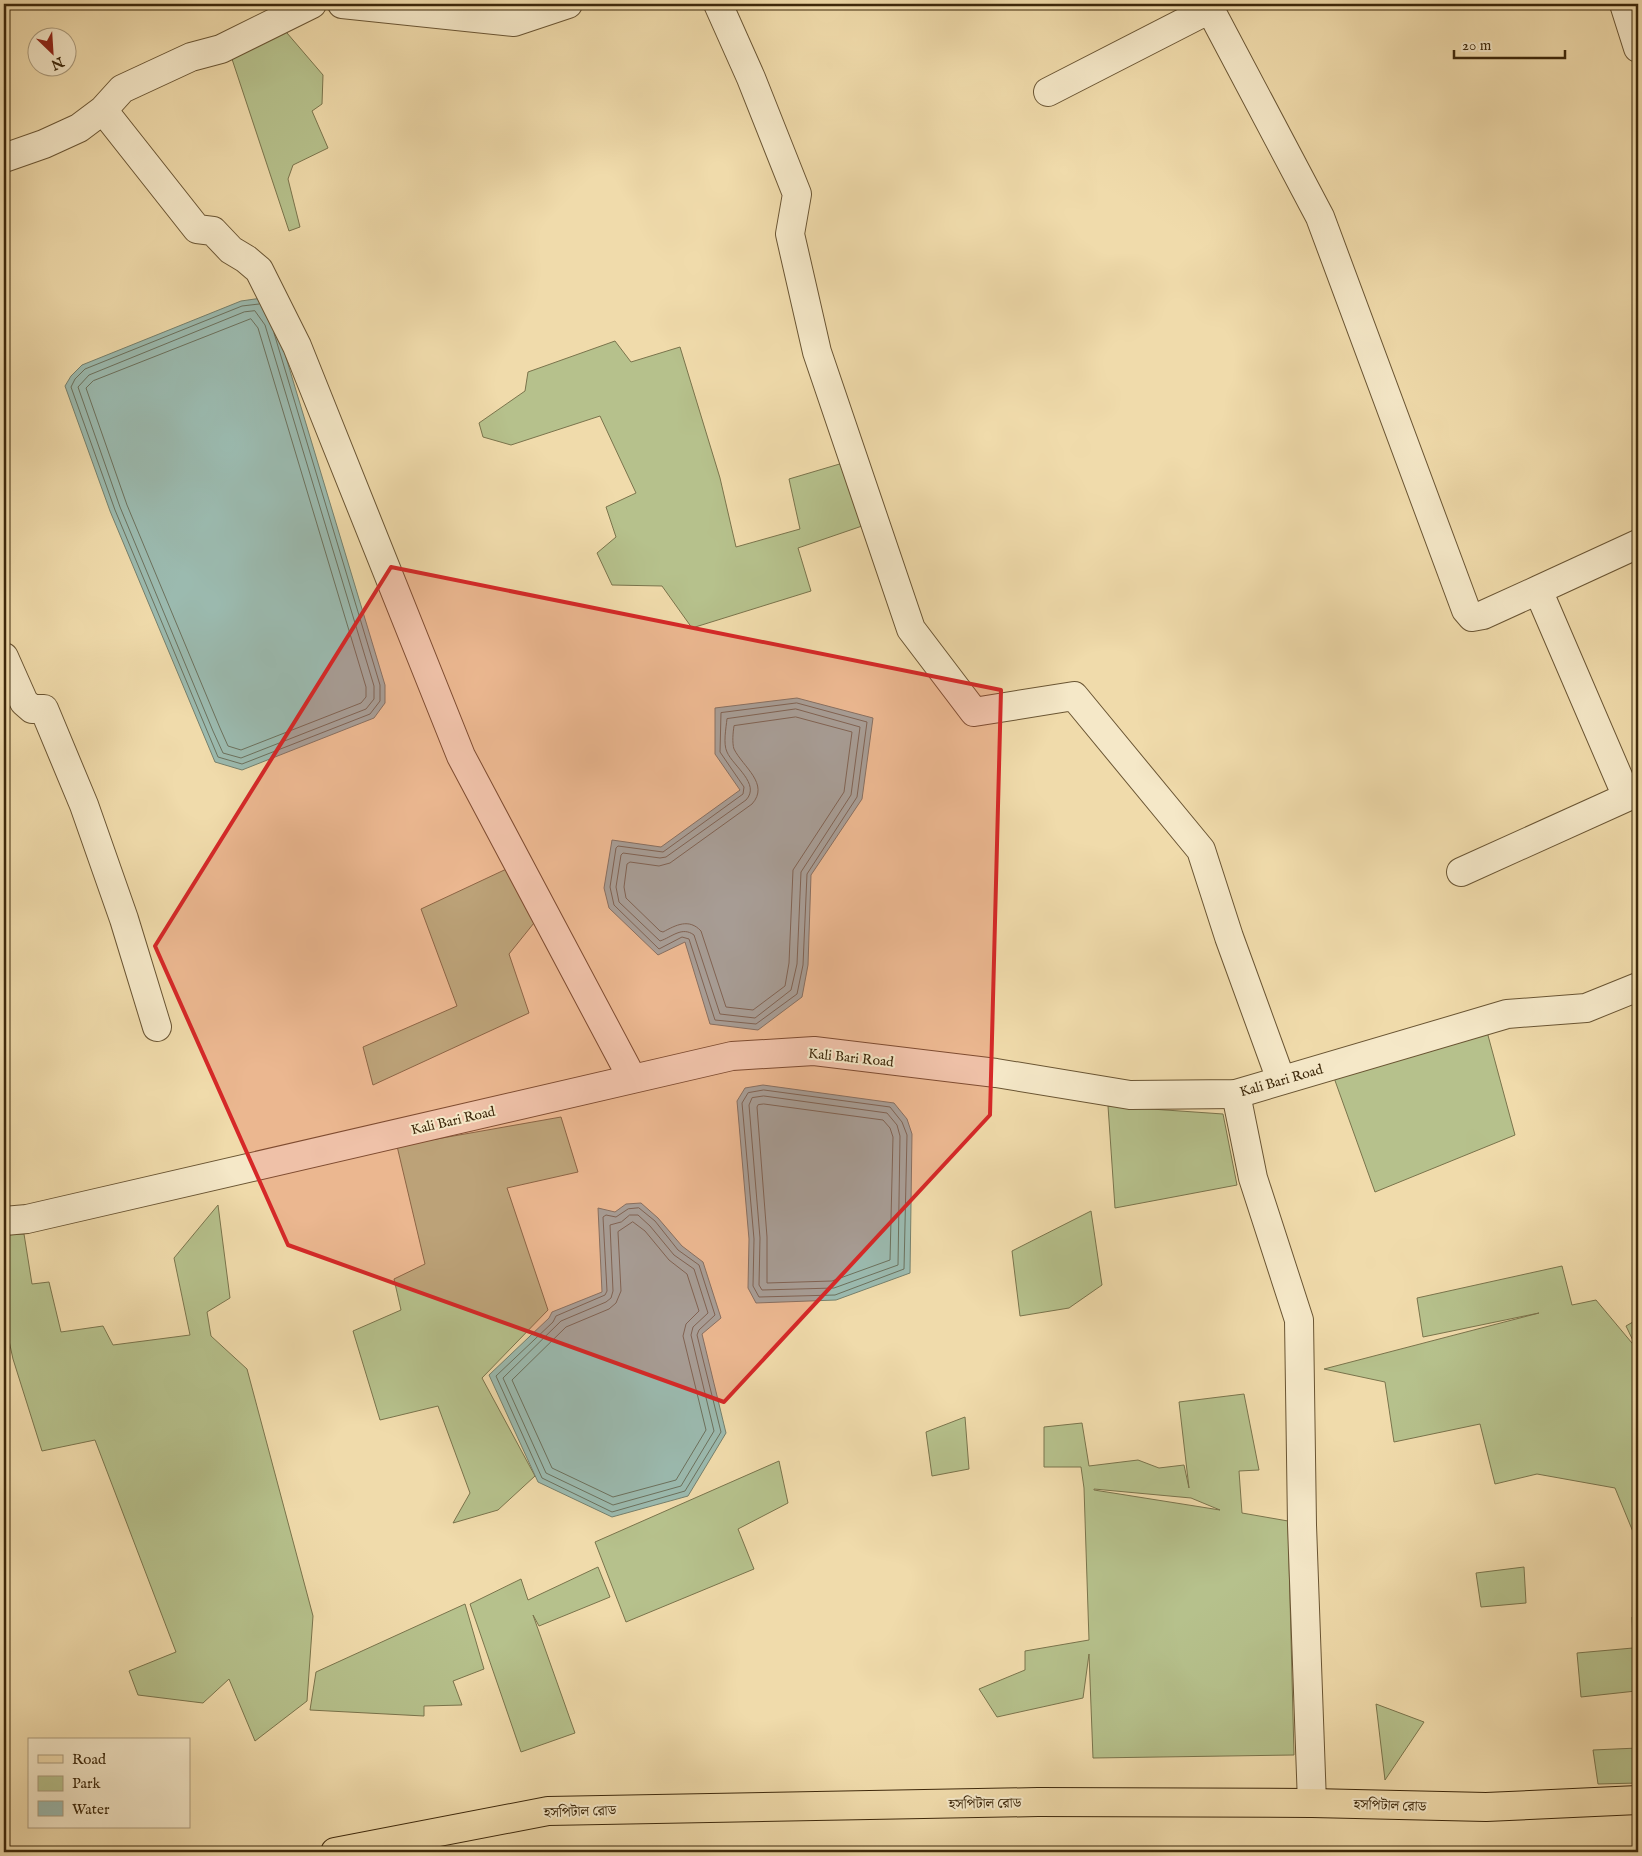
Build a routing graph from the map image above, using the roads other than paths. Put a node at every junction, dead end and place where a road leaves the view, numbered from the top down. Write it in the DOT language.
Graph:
graph roads {
  1 [pos="312,4"];
  2 [pos="342,4"];
  3 [pos="568,4"];
  4 [pos="718,4"];
  5 [pos="1624,4"];
  6 [pos="1210,6"];
  7 [pos="1638,48"];
  8 [pos="1048,92"];
  9 [pos="103,110"];
  10 [pos="4,158"];
  11 [pos="1638,544"];
  12 [pos="1538,590"];
  13 [pos="4,657"];
  14 [pos="1461,872"];
  15 [pos="1638,987"];
  16 [pos="157,1027"];
  17 [pos="632,1078"];
  18 [pos="1281,1080"];
  19 [pos="1236,1094"];
  20 [pos="4,1221"];
  21 [pos="1638,1800"];
  22 [pos="1312,1803"];
  23 [pos="335,1852"];
  1 -- 9 [label="street"];
  2 -- 3 [label="street"];
  4 -- 18 [label="street"];
  5 -- 7 [label="street"];
  6 -- 8 [label="street"];
  6 -- 12 [label="street"];
  9 -- 10 [label="street"];
  9 -- 17 [label="street"];
  11 -- 12 [label="street"];
  12 -- 14 [label="street"];
  13 -- 16 [label="street"];
  15 -- 18 [label="street, Kali Bari Road"];
  17 -- 19 [label="street, Kali Bari Road"];
  17 -- 20 [label="street, Kali Bari Road"];
  18 -- 19 [label="street, Kali Bari Road"];
  19 -- 22 [label="street"];
  21 -- 22 [label="main road, হসপিটাল রোড"];
  22 -- 23 [label="main road, হসপিটাল রোড"];
}
